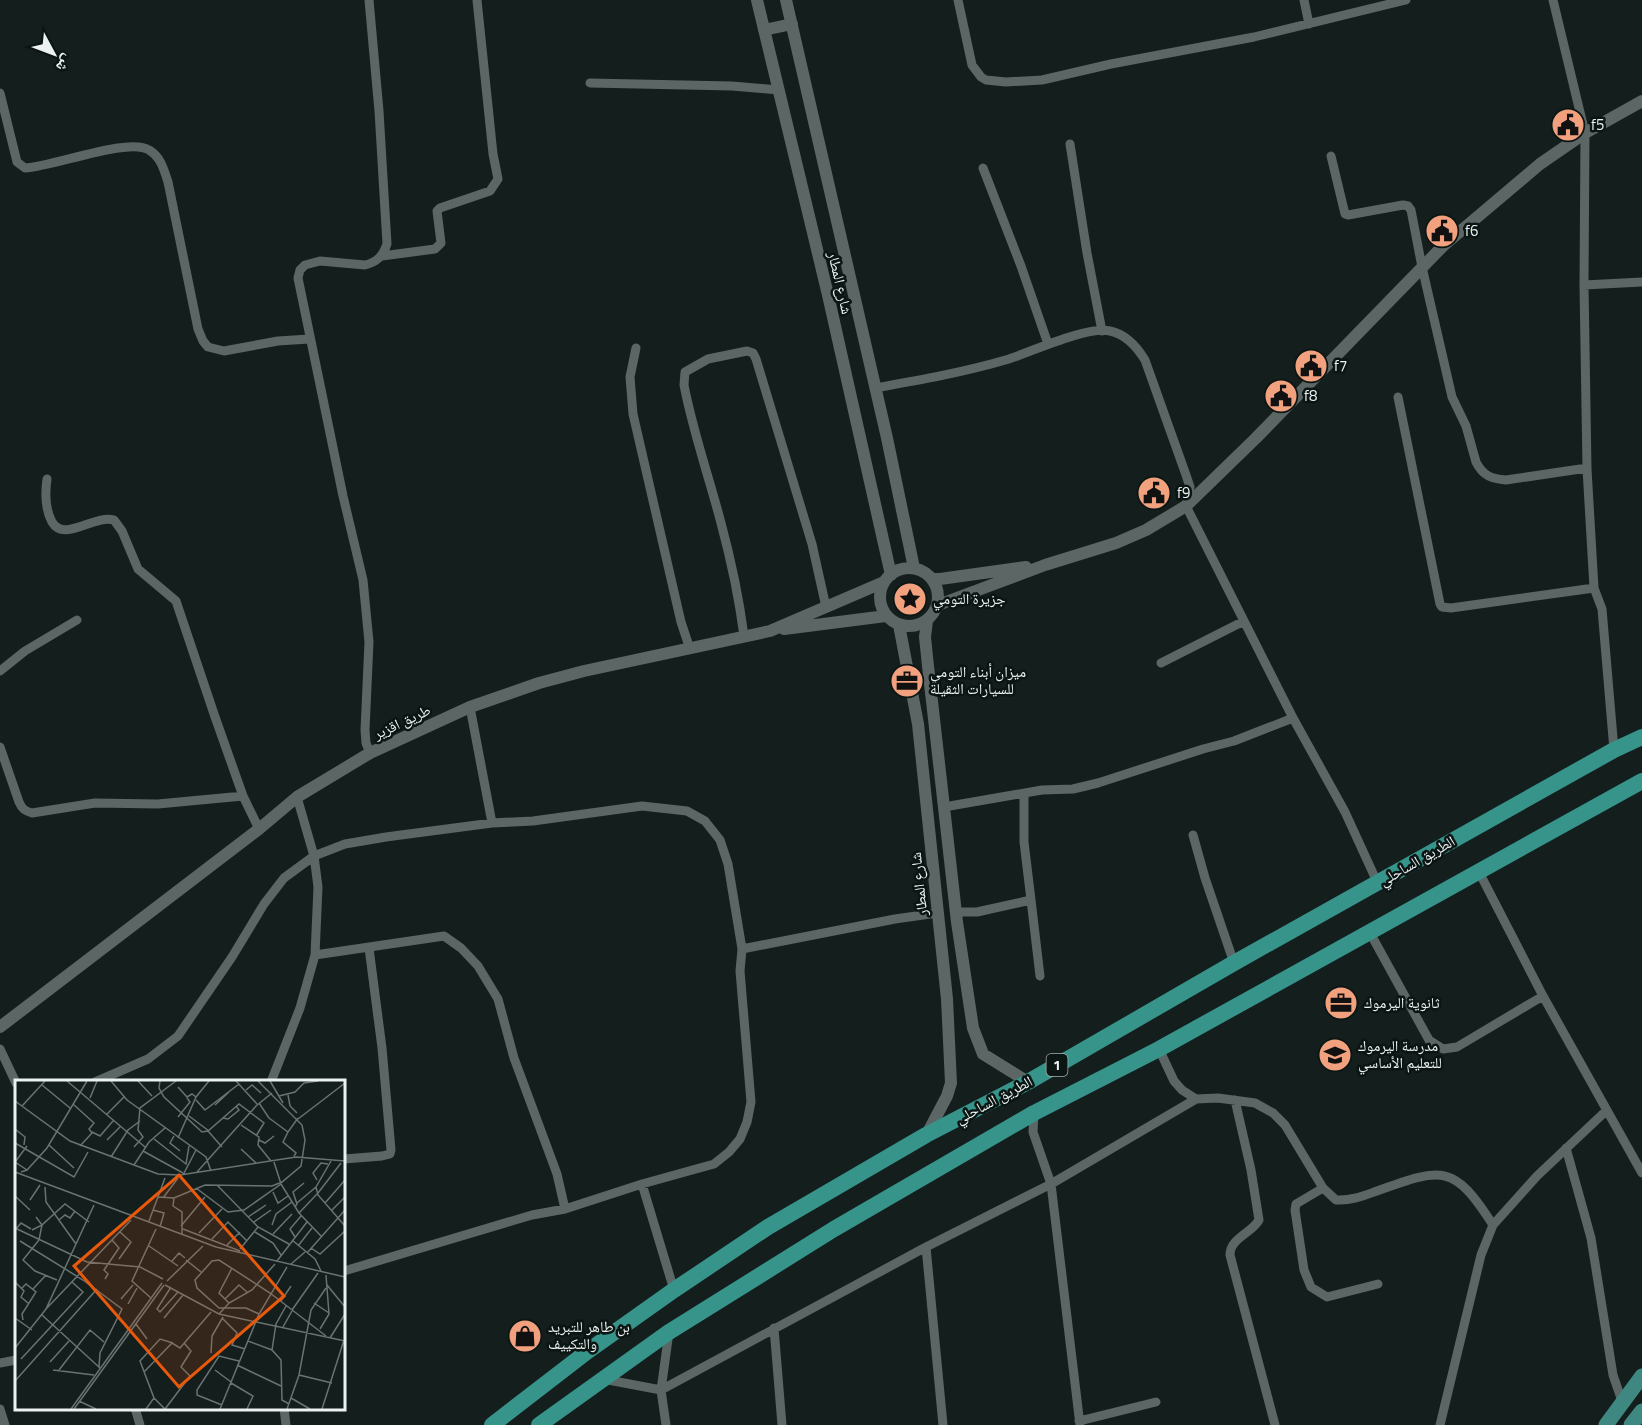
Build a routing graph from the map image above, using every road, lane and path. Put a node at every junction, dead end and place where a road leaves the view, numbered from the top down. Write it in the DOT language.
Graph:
graph roads {
  1 [pos="369,0"];
  2 [pos="477,0"];
  3 [pos="757,0"];
  4 [pos="786,0"];
  5 [pos="958,0"];
  6 [pos="1304,0"];
  7 [pos="1406,0"];
  8 [pos="1553,0"];
  9 [pos="792,24"];
  10 [pos="1309,24"];
  11 [pos="764,30"];
  12 [pos="590,83"];
  13 [pos="779,90"];
  14 [pos="0,93"];
  15 [pos="1642,101"];
  16 [pos="1585,133"];
  17 [pos="1070,144"];
  18 [pos="1331,156"];
  19 [pos="983,168"];
  20 [pos="382,256"];
  21 [pos="1422,267"];
  22 [pos="1642,282"];
  23 [pos="1584,285"];
  24 [pos="1102,331"];
  25 [pos="309,339"];
  26 [pos="1048,344"];
  27 [pos="636,348"];
  28 [pos="875,388"];
  29 [pos="1398,397"];
  30 [pos="1587,468"];
  31 [pos="47,479"];
  32 [pos="1186,506"];
  33 [pos="1045,565"];
  34 [pos="914,568"];
  35 [pos="887,578"];
  36 [pos="932,579"];
  37 [pos="1594,588"];
  38 [pos="938,605"];
  39 [pos="826,607"];
  40 [pos="886,616"];
  41 [pos="77,620"];
  42 [pos="927,621"];
  43 [pos="1244,621"];
  44 [pos="899,625"];
  45 [pos="770,631"];
  46 [pos="744,636"];
  47 [pos="690,649"];
  48 [pos="1161,663"];
  49 [pos="0,671"];
  50 [pos="470,706"];
  51 [pos="1293,718"];
  52 [pos="1642,737"];
  53 [pos="0,747"];
  54 [pos="1614,750"];
  55 [pos="370,753"];
  56 [pos="1642,781"];
  57 [pos="1024,794"];
  58 [pos="243,796"];
  59 [pos="297,797"];
  60 [pos="944,807"];
  61 [pos="492,823"];
  62 [pos="258,829"];
  63 [pos="1193,835"];
  64 [pos="314,856"];
  65 [pos="1479,872"];
  66 [pos="1378,884"];
  67 [pos="1031,900"];
  68 [pos="957,912"];
  69 [pos="937,913"];
  70 [pos="1369,931"];
  71 [pos="369,948"];
  72 [pos="742,950"];
  73 [pos="315,955"];
  74 [pos="1234,963"];
  75 [pos="1040,976"];
  76 [pos="969,996"];
  77 [pos="1543,996"];
  78 [pos="947,999"];
  79 [pos="0,1027"];
  80 [pos="1160,1048"];
  81 [pos="0,1049"];
  82 [pos="99,1080"];
  83 [pos="272,1080"];
  84 [pos="15,1081"];
  85 [pos="1028,1082"];
  86 [pos="1196,1099"];
  87 [pos="1235,1100"];
  88 [pos="1607,1110"];
  89 [pos="1034,1113"];
  90 [pos="926,1135"];
  91 [pos="1566,1148"];
  92 [pos="345,1160"];
  93 [pos="1642,1173"];
  94 [pos="642,1184"];
  95 [pos="1051,1184"];
  96 [pos="1323,1188"];
  97 [pos="565,1209"];
  98 [pos="1493,1225"];
  99 [pos="926,1247"];
  100 [pos="345,1271"];
  101 [pos="1378,1284"];
  102 [pos="674,1290"];
  103 [pos="774,1328"];
  104 [pos="669,1332"];
  105 [pos="15,1360"];
  106 [pos="0,1363"];
  107 [pos="1642,1376"];
  108 [pos="603,1379"];
  109 [pos="661,1390"];
  110 [pos="1622,1401"];
  111 [pos="1156,1402"];
  112 [pos="0,1409"];
  113 [pos="136,1410"];
  114 [pos="284,1410"];
  115 [pos="1642,1411"];
  116 [pos="1080,1423"];
  117 [pos="5,1425"];
  118 [pos="140,1425"];
  119 [pos="286,1425"];
  120 [pos="492,1425"];
  121 [pos="538,1425"];
  122 [pos="666,1425"];
  123 [pos="782,1425"];
  124 [pos="943,1425"];
  125 [pos="1275,1425"];
  126 [pos="1440,1425"];
  127 [pos="1606,1425"];
  128 [pos="1631,1425"];
  1 -- 20 [label="street"];
  2 -- 20 [label="street"];
  3 -- 11 [label="street, شارع المطار"];
  4 -- 9 [label="street, شارع المطار"];
  5 -- 10 [label="street"];
  6 -- 10 [label="street"];
  7 -- 10 [label="street"];
  8 -- 16 [label="street"];
  9 -- 11 [label="street"];
  9 -- 28 [label="street, شارع المطار"];
  11 -- 13 [label="street, شارع المطار"];
  12 -- 13 [label="street"];
  13 -- 35 [label="street, شارع المطار"];
  14 -- 25 [label="street"];
  15 -- 16 [label="street"];
  16 -- 21 [label="street"];
  16 -- 23 [label="street"];
  17 -- 24 [label="street"];
  18 -- 21 [label="street"];
  19 -- 26 [label="street"];
  20 -- 25 [label="street"];
  21 -- 30 [label="street"];
  21 -- 32 [label="street"];
  22 -- 23 [label="street"];
  23 -- 30 [label="street"];
  24 -- 26 [label="street"];
  24 -- 32 [label="street"];
  25 -- 55 [label="street"];
  26 -- 28 [label="street"];
  27 -- 47 [label="street"];
  28 -- 34 [label="street, شارع المطار"];
  29 -- 37 [label="street"];
  30 -- 37 [label="street"];
  31 -- 58 [label="street"];
  32 -- 33 [label="street"];
  32 -- 43 [label="street"];
  33 -- 36 [label="street"];
  33 -- 38 [label="street"];
  34 -- 35 [label="street"];
  34 -- 36 [label="street"];
  35 -- 39 [label="street, طريق اقزير"];
  35 -- 40 [label="street"];
  36 -- 38 [label="street"];
  37 -- 54 [label="street"];
  38 -- 42 [label="street"];
  39 -- 45 [label="street, طريق اقزير"];
  39 -- 46 [label="street"];
  40 -- 44 [label="street"];
  40 -- 45 [label="street"];
  41 -- 49 [label="street"];
  42 -- 44 [label="street"];
  42 -- 60 [label="street"];
  43 -- 48 [label="street"];
  43 -- 51 [label="street"];
  44 -- 69 [label="street, شارع المطار"];
  45 -- 46 [label="street, طريق اقزير"];
  46 -- 47 [label="street, طريق اقزير"];
  47 -- 50 [label="street, طريق اقزير"];
  50 -- 55 [label="street, طريق اقزير"];
  50 -- 61 [label="street"];
  51 -- 57 [label="street"];
  51 -- 66 [label="street"];
  52 -- 54 [label="highway, الطريق الساحلي / 1"];
  53 -- 58 [label="street"];
  54 -- 66 [label="highway, الطريق الساحلي / 1"];
  55 -- 59 [label="street, طريق اقزير"];
  56 -- 65 [label="highway, الطريق الساحلي"];
  57 -- 60 [label="street"];
  57 -- 67 [label="street"];
  58 -- 62 [label="street"];
  59 -- 62 [label="street, طريق اقزير"];
  59 -- 64 [label="street"];
  60 -- 68 [label="street"];
  61 -- 64 [label="street"];
  61 -- 72 [label="street"];
  62 -- 79 [label="street, طريق اقزير"];
  63 -- 74 [label="street"];
  64 -- 73 [label="street"];
  64 -- 82 [label="street"];
  65 -- 70 [label="highway, الطريق الساحلي"];
  65 -- 77 [label="street"];
  66 -- 74 [label="highway, الطريق الساحلي / 1"];
  67 -- 68 [label="street"];
  67 -- 75 [label="street"];
  68 -- 76 [label="street"];
  69 -- 72 [label="street"];
  69 -- 78 [label="street, شارع المطار"];
  70 -- 77 [label="street"];
  70 -- 80 [label="highway, الطريق الساحلي"];
  71 -- 73 [label="street"];
  71 -- 92 [label="street"];
  71 -- 97 [label="street"];
  72 -- 94 [label="street"];
  73 -- 83 [label="street"];
  74 -- 85 [label="highway, الطريق الساحلي / 1"];
  76 -- 78 [label="street"];
  76 -- 85 [label="street"];
  77 -- 88 [label="street"];
  78 -- 90 [label="street, شارع المطار"];
  80 -- 86 [label="street"];
  80 -- 89 [label="highway, الطريق الساحلي"];
  81 -- 84 [label="street"];
  85 -- 90 [label="highway, الطريق الساحلي / 1"];
  86 -- 87 [label="street"];
  86 -- 95 [label="street"];
  87 -- 96 [label="street"];
  87 -- 125 [label="street"];
  88 -- 91 [label="street"];
  88 -- 93 [label="street"];
  89 -- 95 [label="street"];
  89 -- 104 [label="highway, الطريق الساحلي"];
  90 -- 102 [label="highway, الطريق الساحلي / 1"];
  91 -- 98 [label="street"];
  91 -- 110 [label="street"];
  94 -- 97 [label="street"];
  94 -- 102 [label="street"];
  95 -- 99 [label="street"];
  95 -- 116 [label="street"];
  96 -- 98 [label="street"];
  96 -- 101 [label="street"];
  97 -- 100 [label="street"];
  98 -- 126 [label="street"];
  99 -- 103 [label="street"];
  99 -- 124 [label="street"];
  102 -- 120 [label="highway, الطريق الساحلي / 1"];
  103 -- 109 [label="street"];
  103 -- 123 [label="street"];
  104 -- 108 [label="highway, الطريق الساحلي"];
  104 -- 109 [label="street"];
  105 -- 106 [label="street"];
  107 -- 110 [label="main road"];
  108 -- 109 [label="street"];
  108 -- 121 [label="highway, الطريق الساحلي"];
  109 -- 122 [label="street"];
  110 -- 127 [label="main road"];
  111 -- 116 [label="street"];
  112 -- 117 [label="street"];
  113 -- 118 [label="street"];
  114 -- 119 [label="street"];
  115 -- 128 [label="main road"];
}
